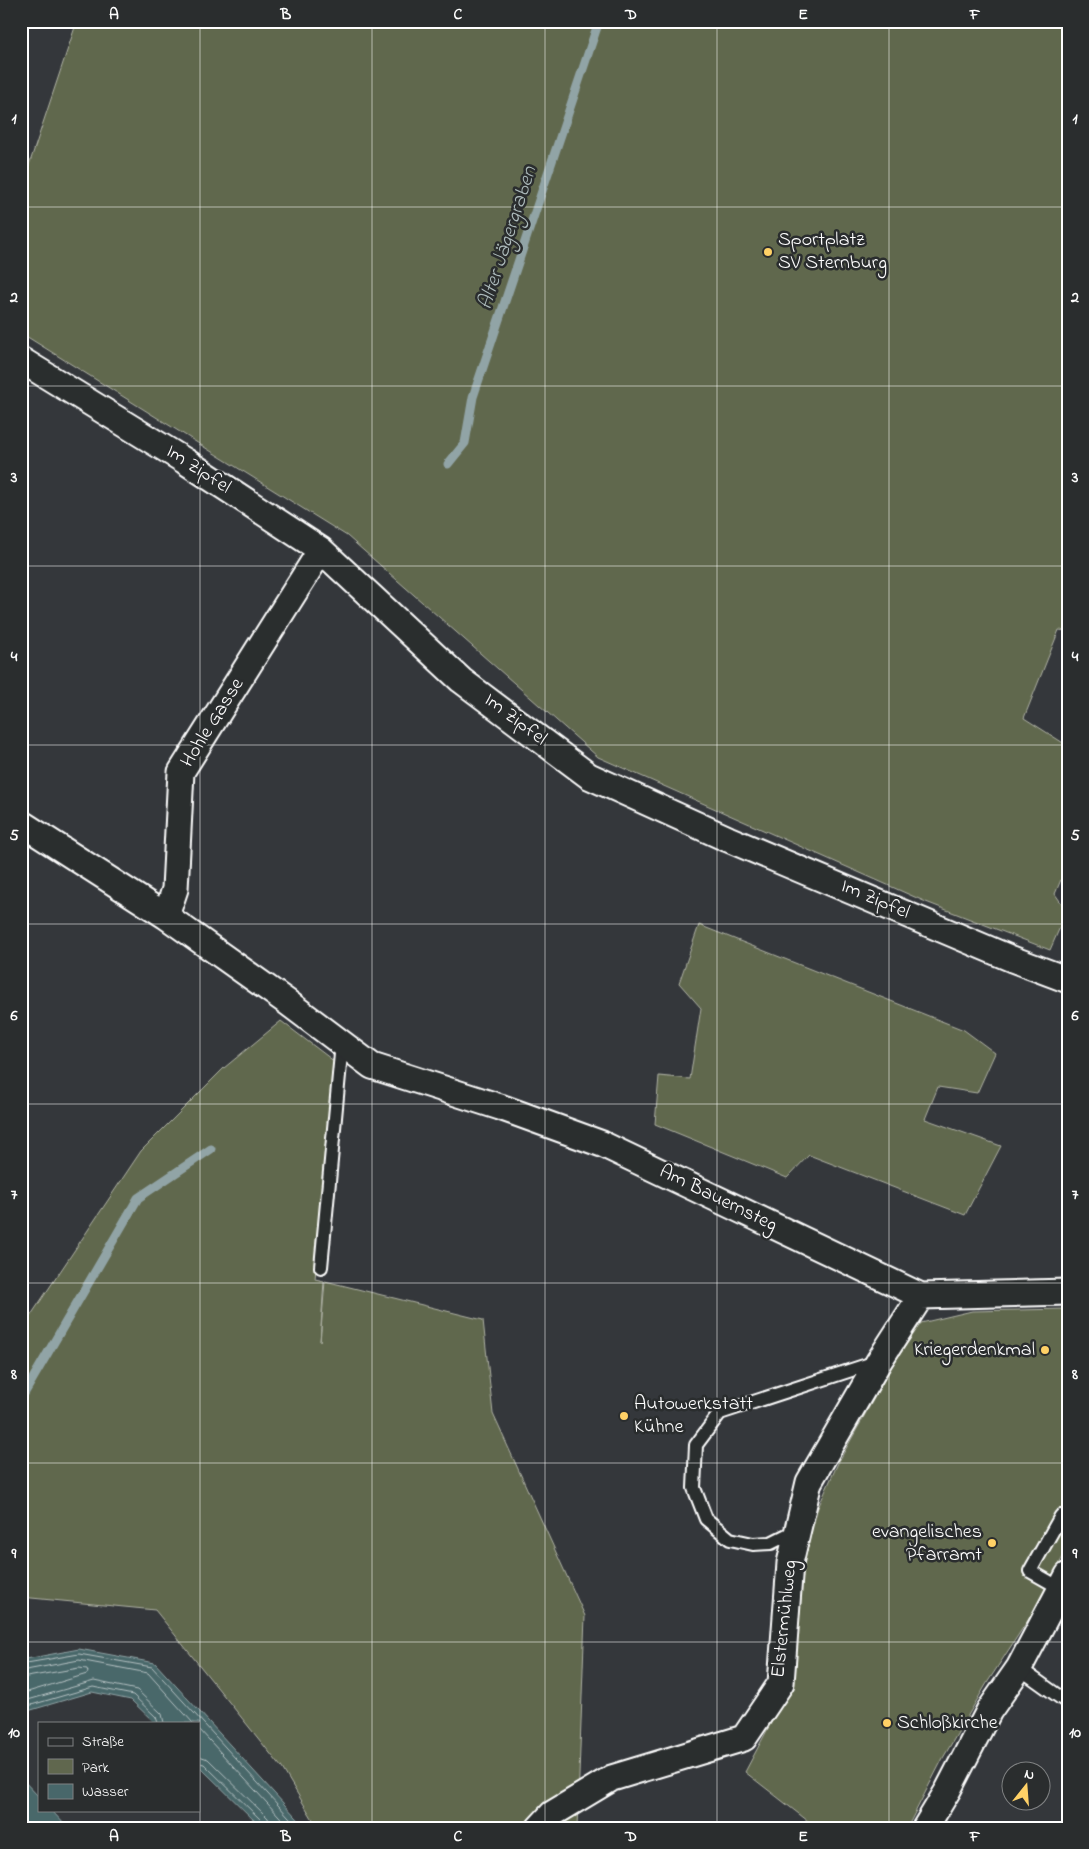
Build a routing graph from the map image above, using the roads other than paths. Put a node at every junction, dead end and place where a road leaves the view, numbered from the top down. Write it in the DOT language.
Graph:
graph roads {
  1 [pos="21,360"];
  2 [pos="321,550"];
  3 [pos="21,823"];
  4 [pos="166,916"];
  5 [pos="1068,980"];
  6 [pos="342,1043"];
  7 [pos="321,1267"];
  8 [pos="1068,1292"];
  9 [pos="922,1296"];
  10 [pos="879,1361"];
  11 [pos="1061,1516"];
  12 [pos="798,1530"];
  13 [pos="1064,1581"];
  14 [pos="1019,1668"];
  15 [pos="1068,1703"];
  16 [pos="539,1828"];
  17 [pos="925,1828"];
  1 -- 2 [label="street, Im Zipfel"];
  2 -- 4 [label="street, Hohle Gasse"];
  2 -- 5 [label="street, Im Zipfel"];
  3 -- 4 [label="street"];
  4 -- 6 [label="street"];
  6 -- 7 [label="lane"];
  6 -- 9 [label="street, Am Bauernsteg"];
  8 -- 9 [label="street, Am Bauernsteg"];
  9 -- 10 [label="street, Elstermühlweg"];
  10 -- 12 [label="street, Elstermühlweg"];
  10 -- 12 [label="lane"];
  11 -- 13 [label="lane"];
  12 -- 16 [label="street, Elstermühlweg"];
  13 -- 14 [label="street"];
  14 -- 15 [label="lane"];
  14 -- 17 [label="street"];
}
